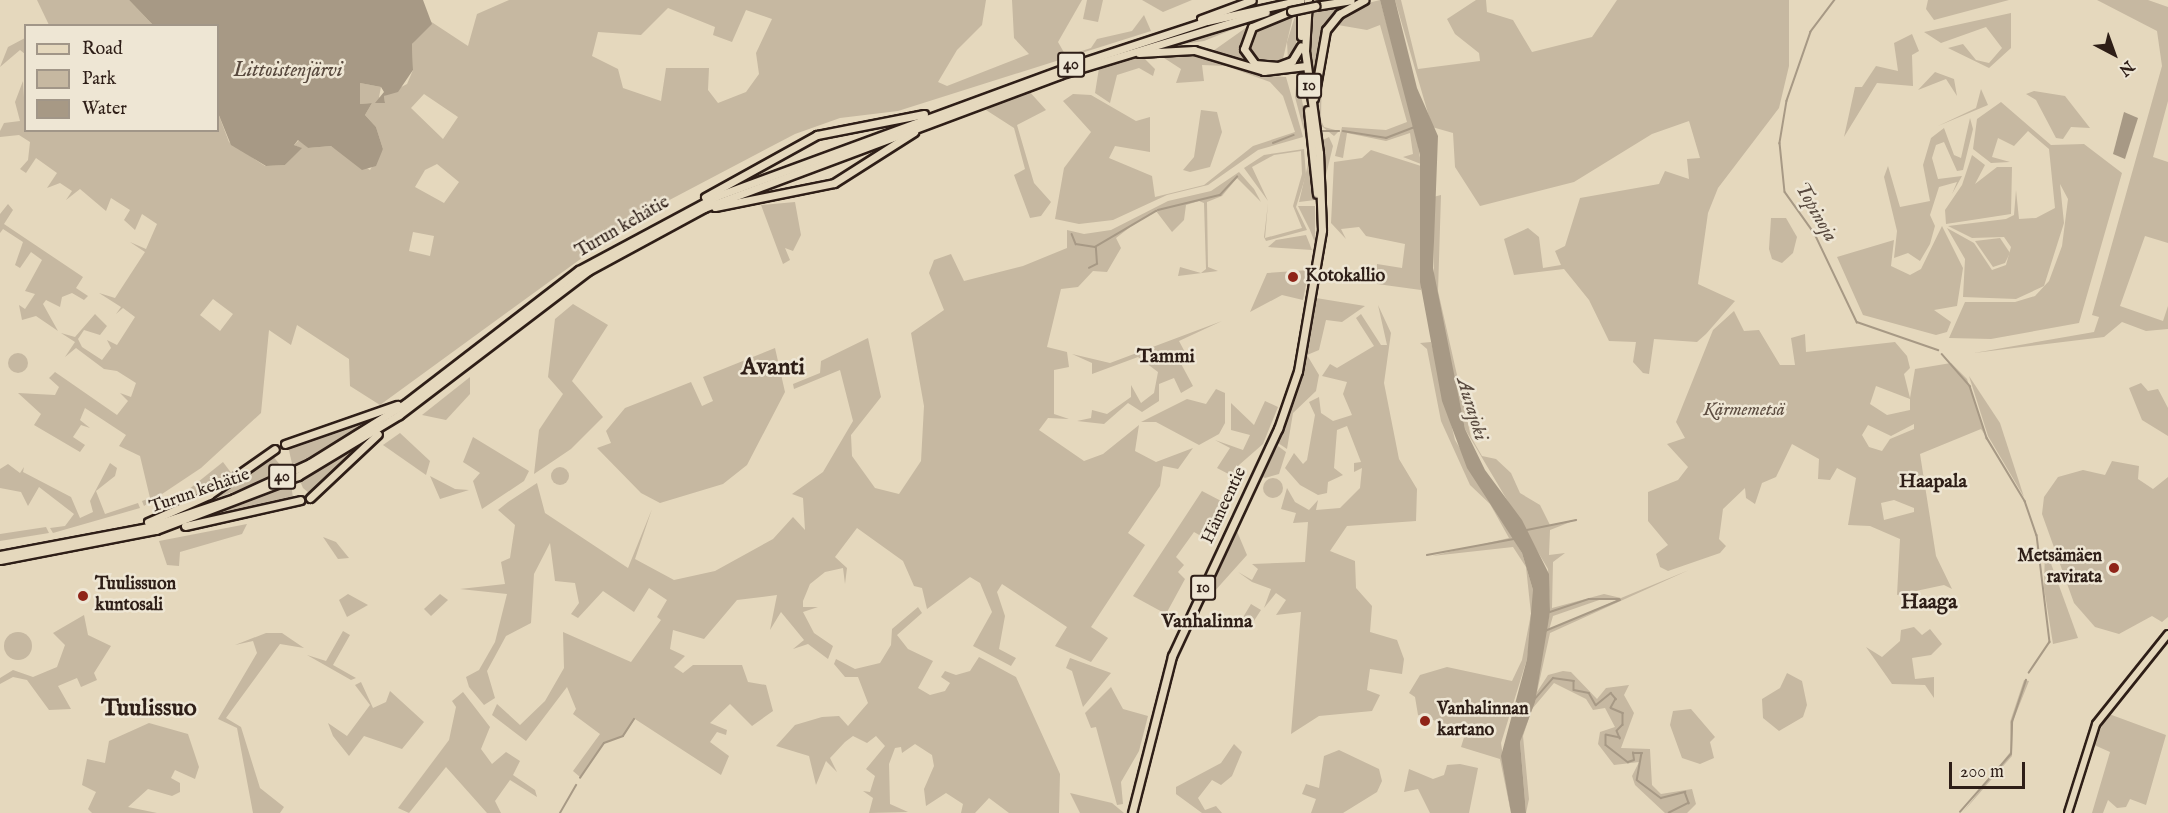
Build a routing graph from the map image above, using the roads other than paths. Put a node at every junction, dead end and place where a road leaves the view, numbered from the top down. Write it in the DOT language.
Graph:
graph roads {
  1 [pos="1252,0"];
  2 [pos="1302,0"];
  3 [pos="1327,0"];
  4 [pos="1351,0"];
  5 [pos="1365,0"];
  6 [pos="1313,3"];
  7 [pos="1292,6"];
  8 [pos="1176,30"];
  9 [pos="1301,46"];
  10 [pos="1099,62"];
  11 [pos="1304,66"];
  12 [pos="967,103"];
  13 [pos="1313,113"];
  14 [pos="943,118"];
  15 [pos="834,155"];
  16 [pos="821,160"];
  17 [pos="656,225"];
  18 [pos="646,236"];
  19 [pos="1314,278"];
  20 [pos="423,390"];
  21 [pos="399,415"];
  22 [pos="285,444"];
  23 [pos="275,449"];
  24 [pos="310,498"];
  25 [pos="300,500"];
  26 [pos="156,530"];
  27 [pos="114,534"];
  28 [pos="0,555"];
  29 [pos="0,560"];
  30 [pos="2168,634"];
  31 [pos="1132,813"];
  32 [pos="2068,813"];
  1 -- 8 [label="highway"];
  2 -- 7 [label="highway, Turun kehätie / 40"];
  2 -- 9 [label="highway, Hämeentie / 10"];
  3 -- 6 [label="highway"];
  4 -- 6 [label="highway"];
  5 -- 13 [label="highway"];
  6 -- 7 [label="highway, bridge"];
  6 -- 11 [label="highway, Hämeentie / 10"];
  7 -- 8 [label="highway, Turun kehätie / 40"];
  7 -- 9 [label="highway"];
  7 -- 10 [label="highway, Turun kehätie / 40"];
  8 -- 12 [label="highway, Turun kehätie / 40"];
  9 -- 11 [label="highway, Hämeentie / 10"];
  10 -- 11 [label="highway"];
  10 -- 14 [label="highway, Turun kehätie / 40"];
  11 -- 13 [label="highway, Hämeentie / 10"];
  11 -- 19 [label="highway, Hämeentie / 10"];
  12 -- 15 [label="highway, Turun kehätie / 40"];
  12 -- 17 [label="highway"];
  13 -- 19 [label="highway, Hämeentie / 10"];
  14 -- 15 [label="highway, Turun kehätie / 40"];
  14 -- 18 [label="highway"];
  15 -- 16 [label="highway, Turun kehätie / 40"];
  16 -- 17 [label="highway, Turun kehätie / 40"];
  16 -- 18 [label="highway, Turun kehätie / 40"];
  17 -- 20 [label="highway, Turun kehätie / 40"];
  18 -- 21 [label="highway, Turun kehätie / 40"];
  19 -- 31 [label="highway, Hämeentie / 10"];
  20 -- 22 [label="highway"];
  20 -- 27 [label="highway, Turun kehätie / 40"];
  21 -- 24 [label="highway"];
  21 -- 26 [label="highway, Turun kehätie / 40"];
  23 -- 27 [label="highway"];
  25 -- 26 [label="highway"];
  26 -- 29 [label="highway, 40"];
  27 -- 28 [label="highway, Turun kehätie / 40"];
  30 -- 32 [label="main road"];
}
